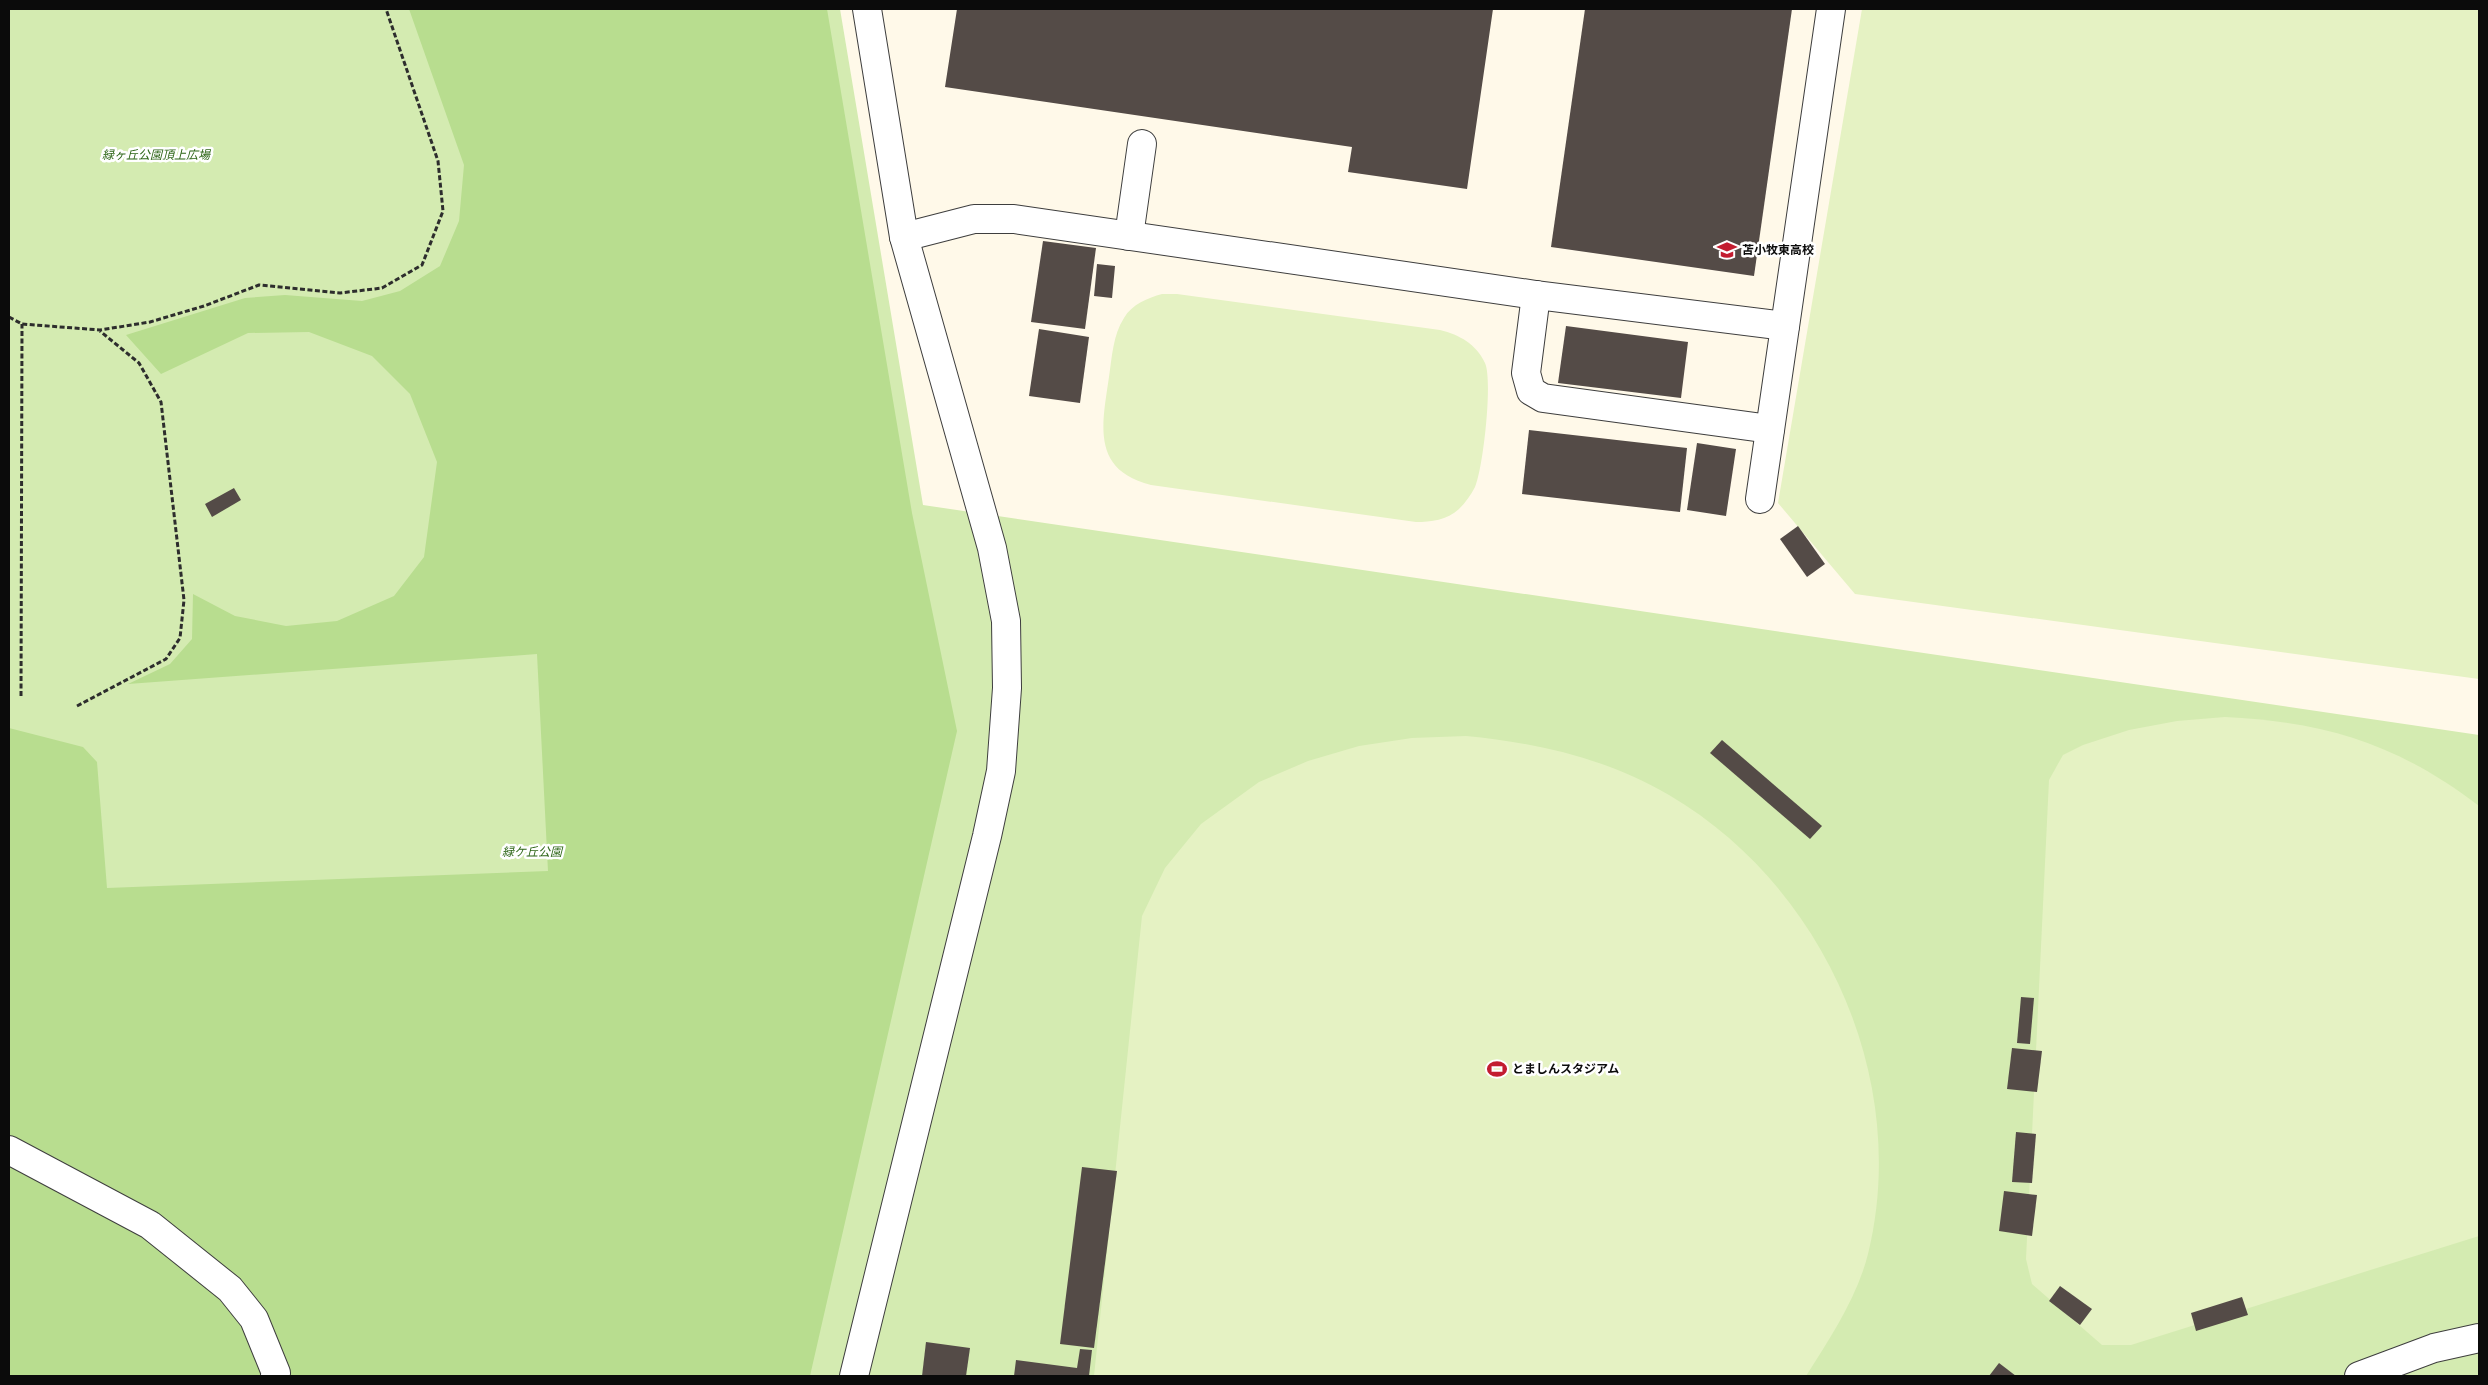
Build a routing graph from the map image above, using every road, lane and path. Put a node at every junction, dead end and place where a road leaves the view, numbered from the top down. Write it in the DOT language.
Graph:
graph roads {
  1 [pos="386,9"];
  2 [pos="867,9"];
  3 [pos="1831,9"];
  4 [pos="1142,144"];
  5 [pos="1129,236"];
  6 [pos="904,237"];
  7 [pos="1536,295"];
  8 [pos="9,317"];
  9 [pos="22,324"];
  10 [pos="1785,326"];
  11 [pos="100,330"];
  12 [pos="1770,429"];
  13 [pos="1760,499"];
  14 [pos="21,696"];
  15 [pos="77,706"];
  16 [pos="9,1150"];
  17 [pos="2479,1338"];
  18 [pos="276,1376"];
  19 [pos="854,1376"];
  20 [pos="2359,1376"];
  1 -- 11 [label="path"];
  2 -- 6 [label="street"];
  3 -- 10 [label="street"];
  4 -- 5 [label="street"];
  5 -- 6 [label="street"];
  5 -- 7 [label="street"];
  6 -- 19 [label="street"];
  7 -- 10 [label="street"];
  7 -- 12 [label="street"];
  8 -- 9 [label="path"];
  9 -- 11 [label="path"];
  9 -- 14 [label="path"];
  10 -- 12 [label="street"];
  11 -- 15 [label="path"];
  12 -- 13 [label="street"];
  16 -- 18 [label="street"];
  17 -- 20 [label="street"];
}
